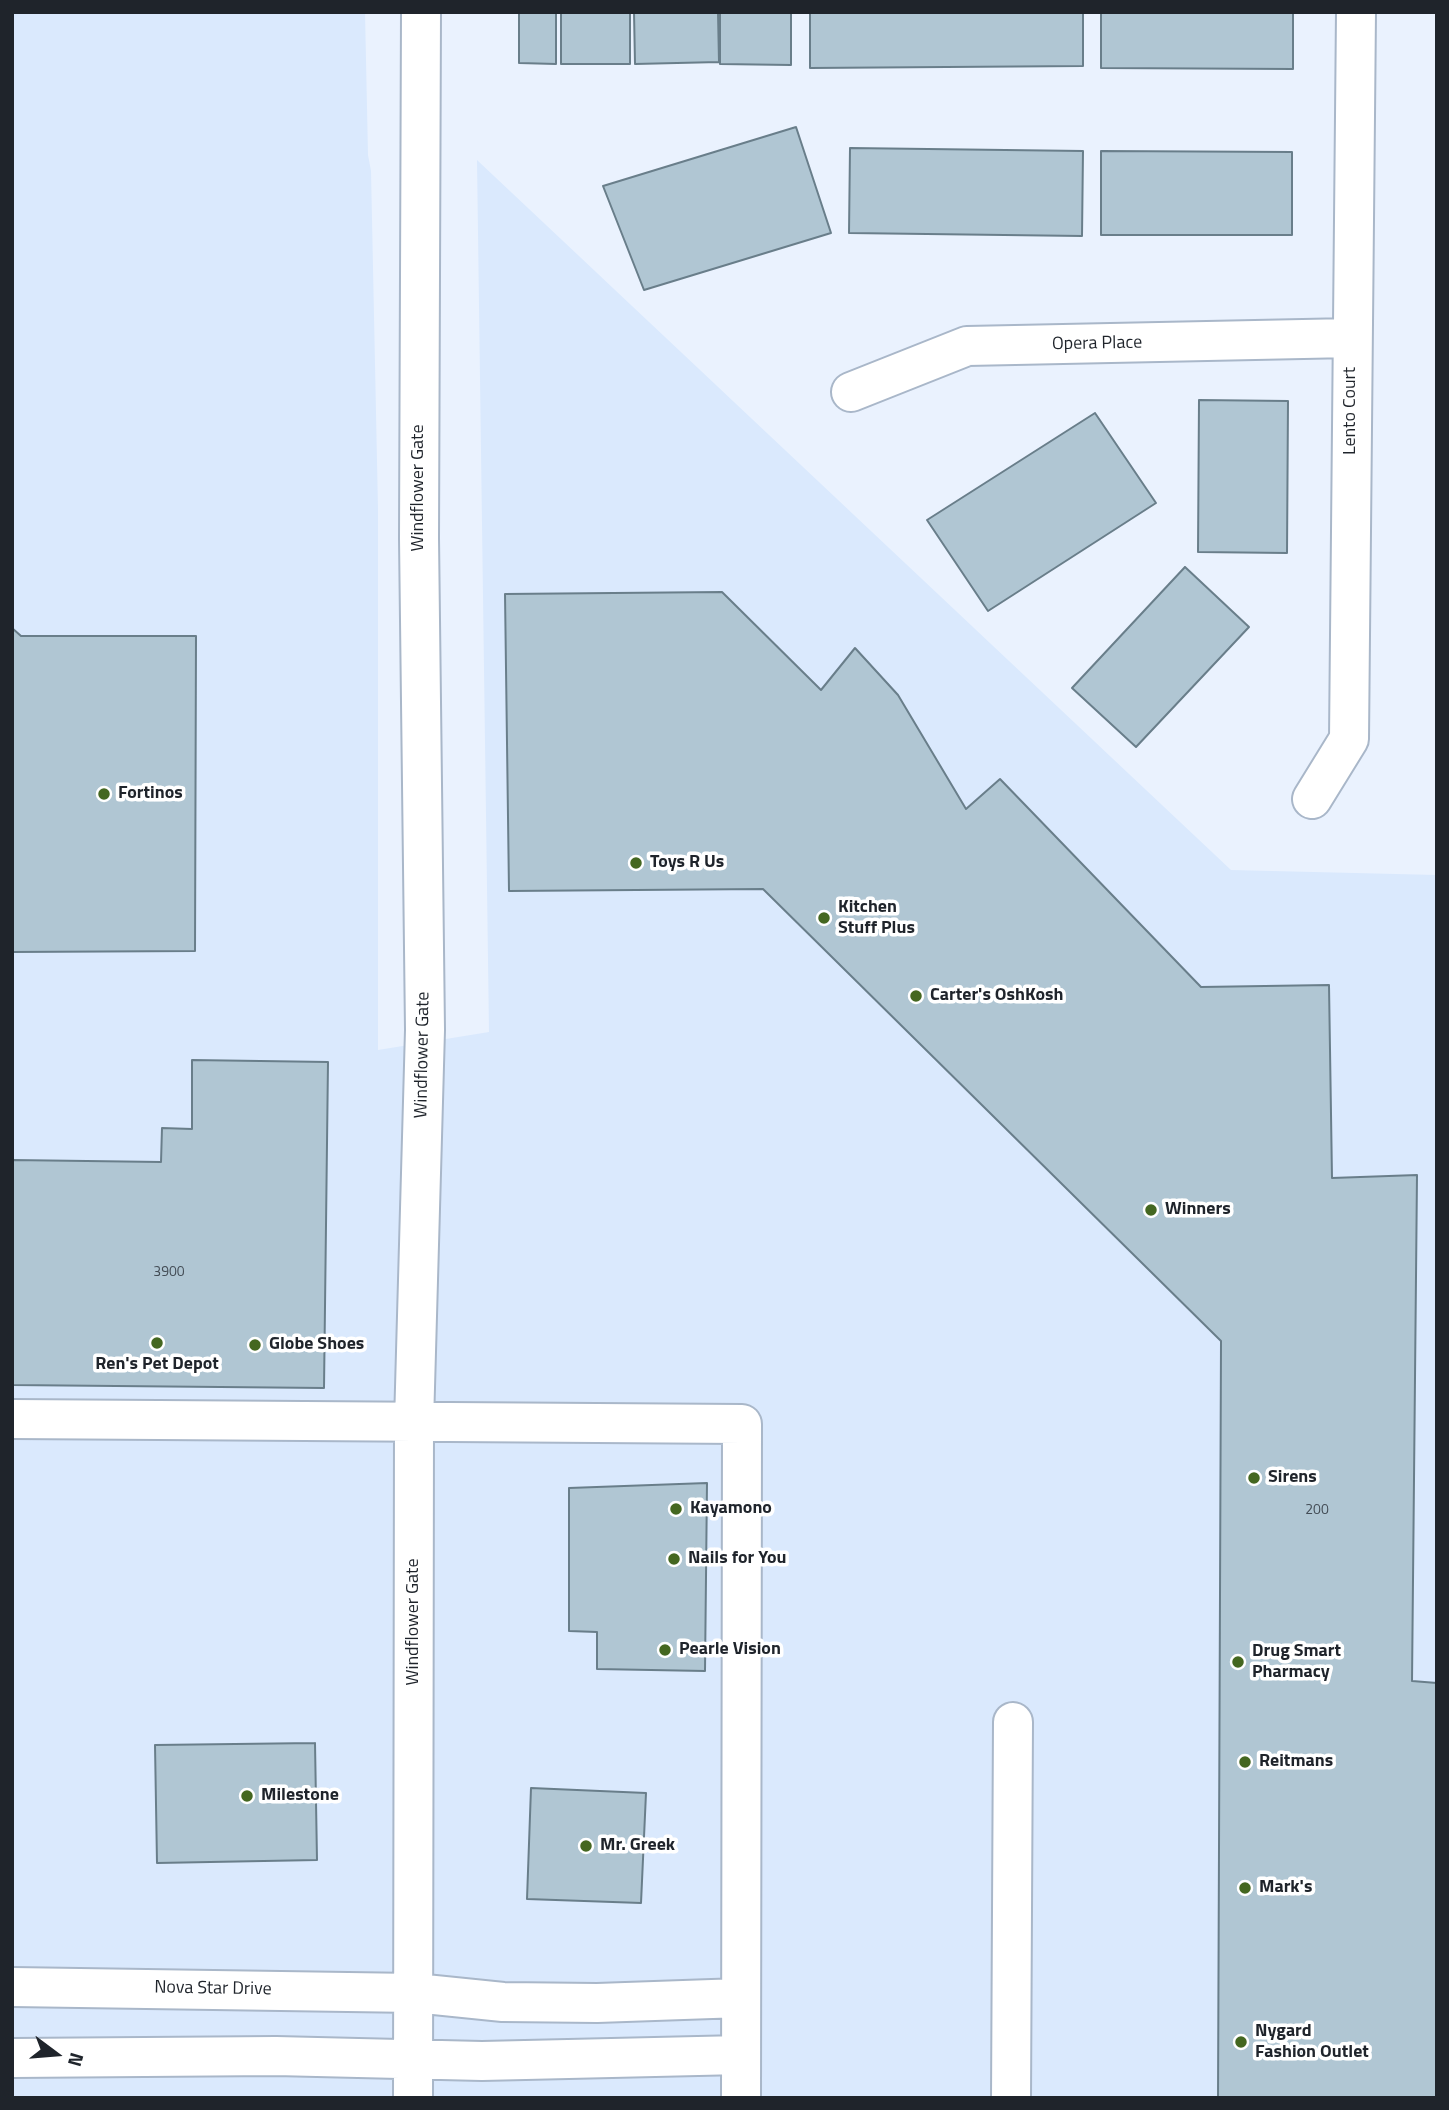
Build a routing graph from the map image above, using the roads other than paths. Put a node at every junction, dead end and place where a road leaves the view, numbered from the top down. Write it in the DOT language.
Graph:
graph roads {
  1 [pos="421,12"];
  2 [pos="1356,12"];
  3 [pos="1351,338"];
  4 [pos="851,392"];
  5 [pos="1312,799"];
  6 [pos="12,1419"];
  7 [pos="414,1423"];
  8 [pos="1013,1722"];
  9 [pos="12,1987"];
  10 [pos="415,1993"];
  11 [pos="741,1998"];
  12 [pos="741,2054"];
  13 [pos="12,2058"];
  14 [pos="414,2059"];
  15 [pos="413,2098"];
  16 [pos="741,2098"];
  17 [pos="1011,2098"];
  1 -- 7 [label="street, Windflower Gate"];
  2 -- 3 [label="street, Lento Court"];
  3 -- 4 [label="street, Opera Place"];
  3 -- 5 [label="street, Lento Court"];
  6 -- 7 [label="street"];
  7 -- 10 [label="street, Windflower Gate"];
  7 -- 11 [label="street"];
  8 -- 17 [label="street"];
  9 -- 10 [label="street, Nova Star Drive"];
  10 -- 11 [label="street, Nova Star Drive"];
  10 -- 14 [label="street, Windflower Gate"];
  11 -- 12 [label="street"];
  12 -- 14 [label="street"];
  12 -- 16 [label="street"];
  13 -- 14 [label="street"];
  14 -- 15 [label="street, Windflower Gate"];
}
